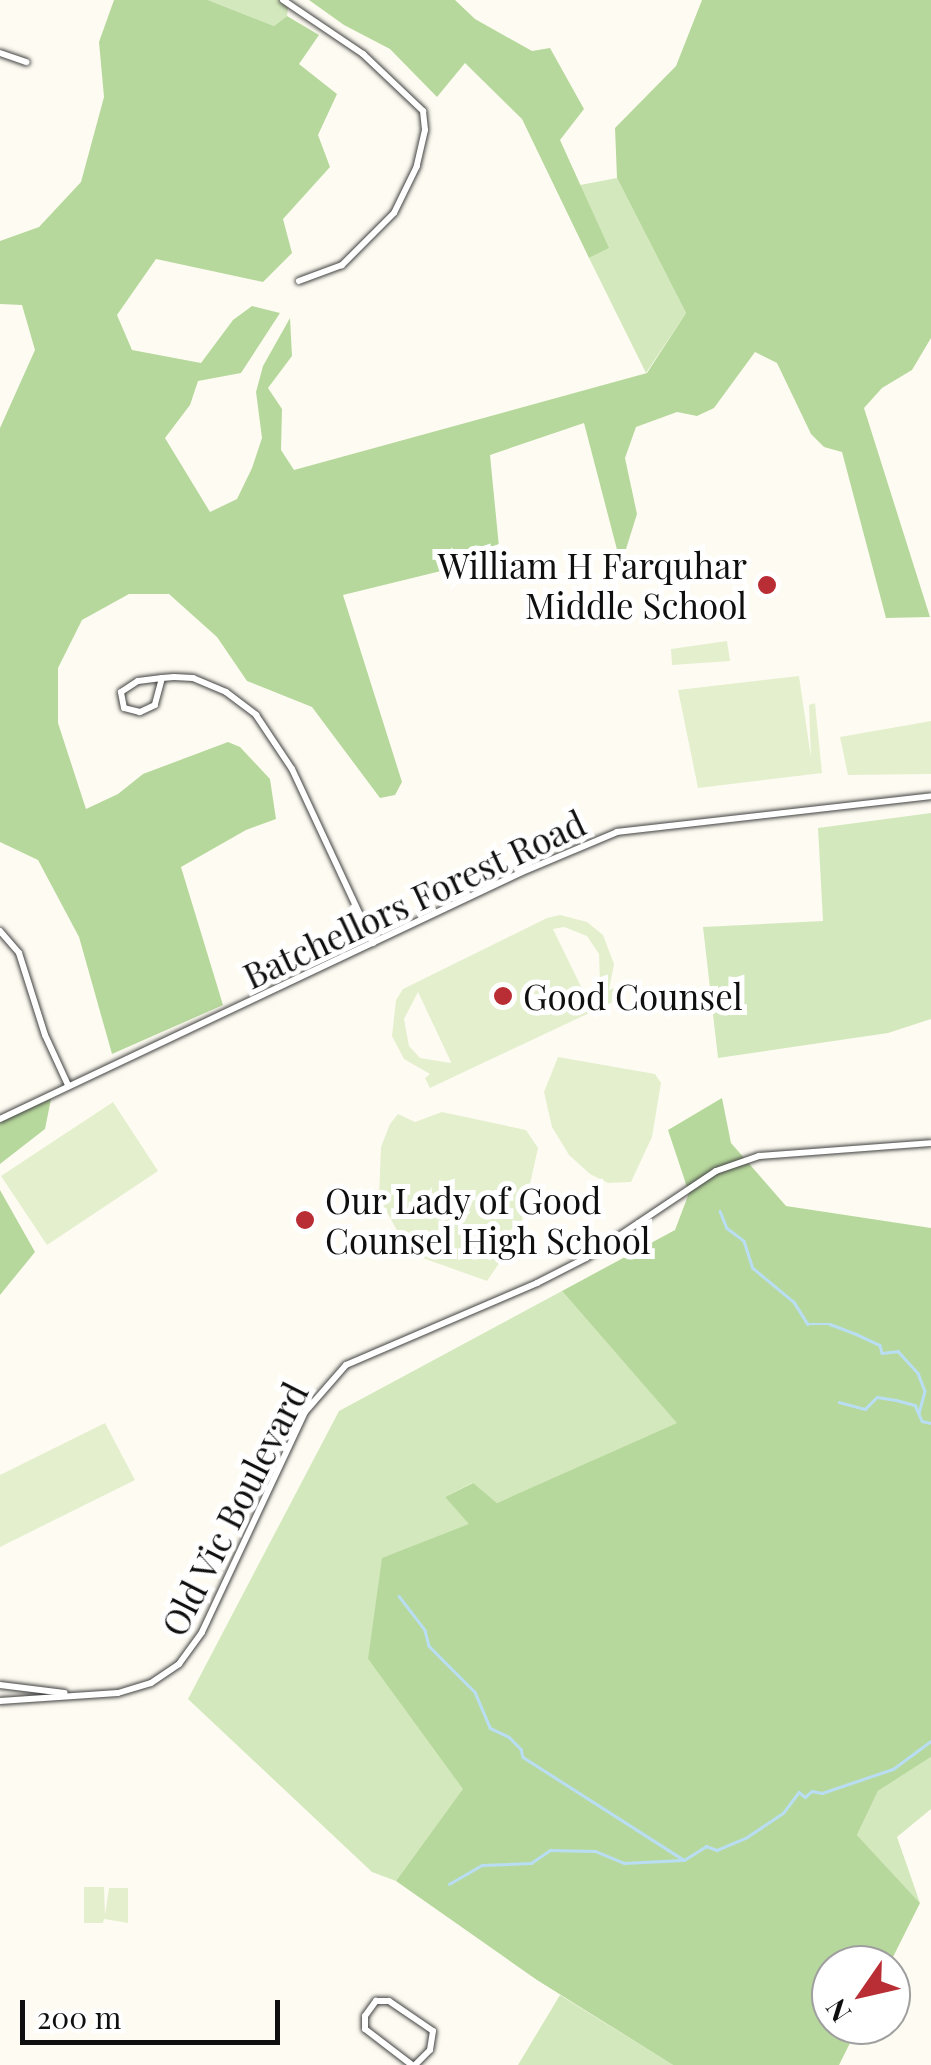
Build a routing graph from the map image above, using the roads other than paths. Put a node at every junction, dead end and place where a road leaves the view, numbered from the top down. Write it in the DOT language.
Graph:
graph roads {
  1 [pos="283,0"];
  2 [pos="0,53"];
  3 [pos="26,62"];
  4 [pos="299,281"];
  5 [pos="162,678"];
  6 [pos="931,796"];
  7 [pos="0,930"];
  8 [pos="374,943"];
  9 [pos="68,1085"];
  10 [pos="0,1119"];
  11 [pos="931,1143"];
  12 [pos="0,1685"];
  13 [pos="72,1694"];
  14 [pos="0,1701"];
  15 [pos="413,2065"];
  1 -- 4 [label="street"];
  2 -- 3 [label="street"];
  5 -- 5 [label="street"];
  5 -- 8 [label="street"];
  6 -- 8 [label="street, Batchellors Forest Road"];
  7 -- 9 [label="street"];
  8 -- 9 [label="street, Batchellors Forest Road"];
  9 -- 10 [label="street, Batchellors Forest Road"];
  11 -- 13 [label="street, Old Vic Boulevard"];
  12 -- 13 [label="street, Old Vic Boulevard"];
  13 -- 14 [label="street, Old Vic Boulevard"];
  15 -- 15 [label="street"];
}
